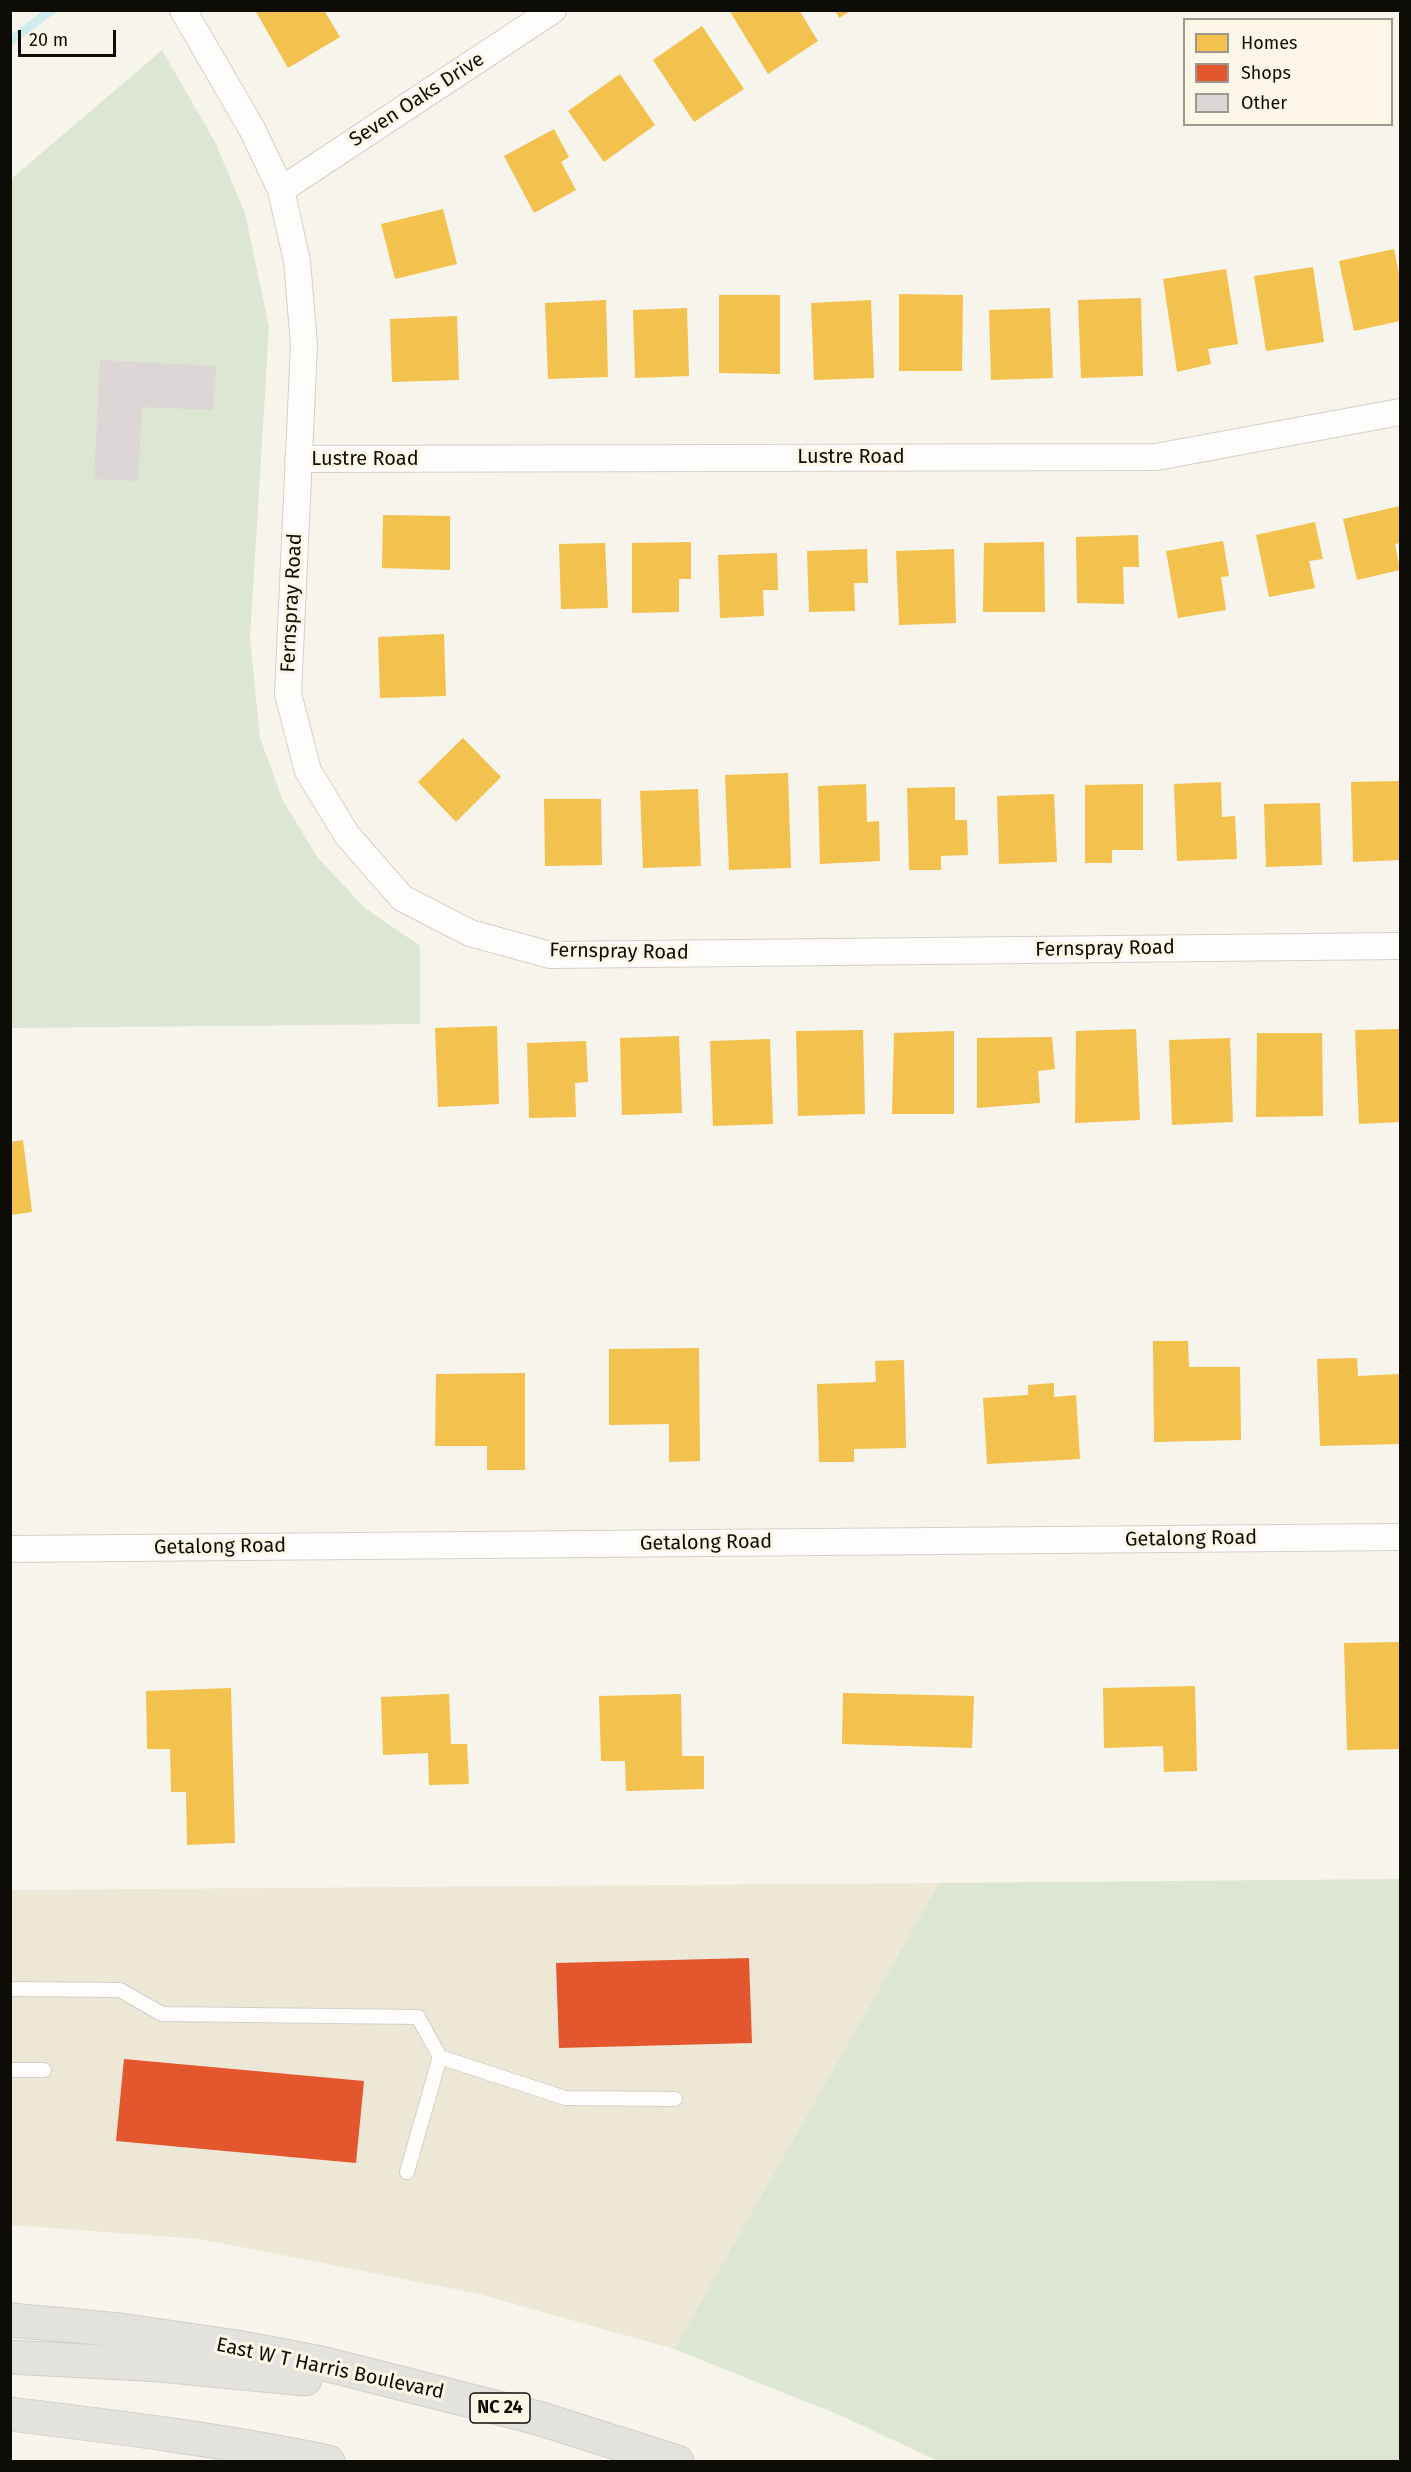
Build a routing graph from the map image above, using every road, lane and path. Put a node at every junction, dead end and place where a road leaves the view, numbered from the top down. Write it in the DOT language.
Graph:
graph roads {
  1 [pos="183,10"];
  2 [pos="553,10"];
  3 [pos="281,190"];
  4 [pos="1401,412"];
  5 [pos="298,459"];
  6 [pos="1401,946"];
  7 [pos="1401,1537"];
  8 [pos="10,1549"];
  9 [pos="10,1989"];
  10 [pos="440,2057"];
  11 [pos="10,2070"];
  12 [pos="44,2070"];
  13 [pos="675,2098"];
  14 [pos="406,2172"];
  15 [pos="10,2320"];
  16 [pos="10,2357"];
  17 [pos="429,2389"];
  18 [pos="10,2414"];
  19 [pos="328,2462"];
  20 [pos="677,2462"];
  1 -- 3 [label="street, Fernspray Road"];
  2 -- 3 [label="street, Seven Oaks Drive"];
  3 -- 5 [label="street, Fernspray Road"];
  4 -- 5 [label="street, Lustre Road"];
  5 -- 6 [label="street, Fernspray Road"];
  7 -- 8 [label="street, Getalong Road"];
  9 -- 10 [label="lane"];
  10 -- 13 [label="lane"];
  10 -- 14 [label="lane"];
  11 -- 12 [label="lane"];
  15 -- 17 [label="main road, East W T Harris Boulevard / NC 24"];
  16 -- 17 [label="main road"];
  17 -- 20 [label="main road, East W T Harris Boulevard / NC 24"];
  18 -- 19 [label="main road"];
}
